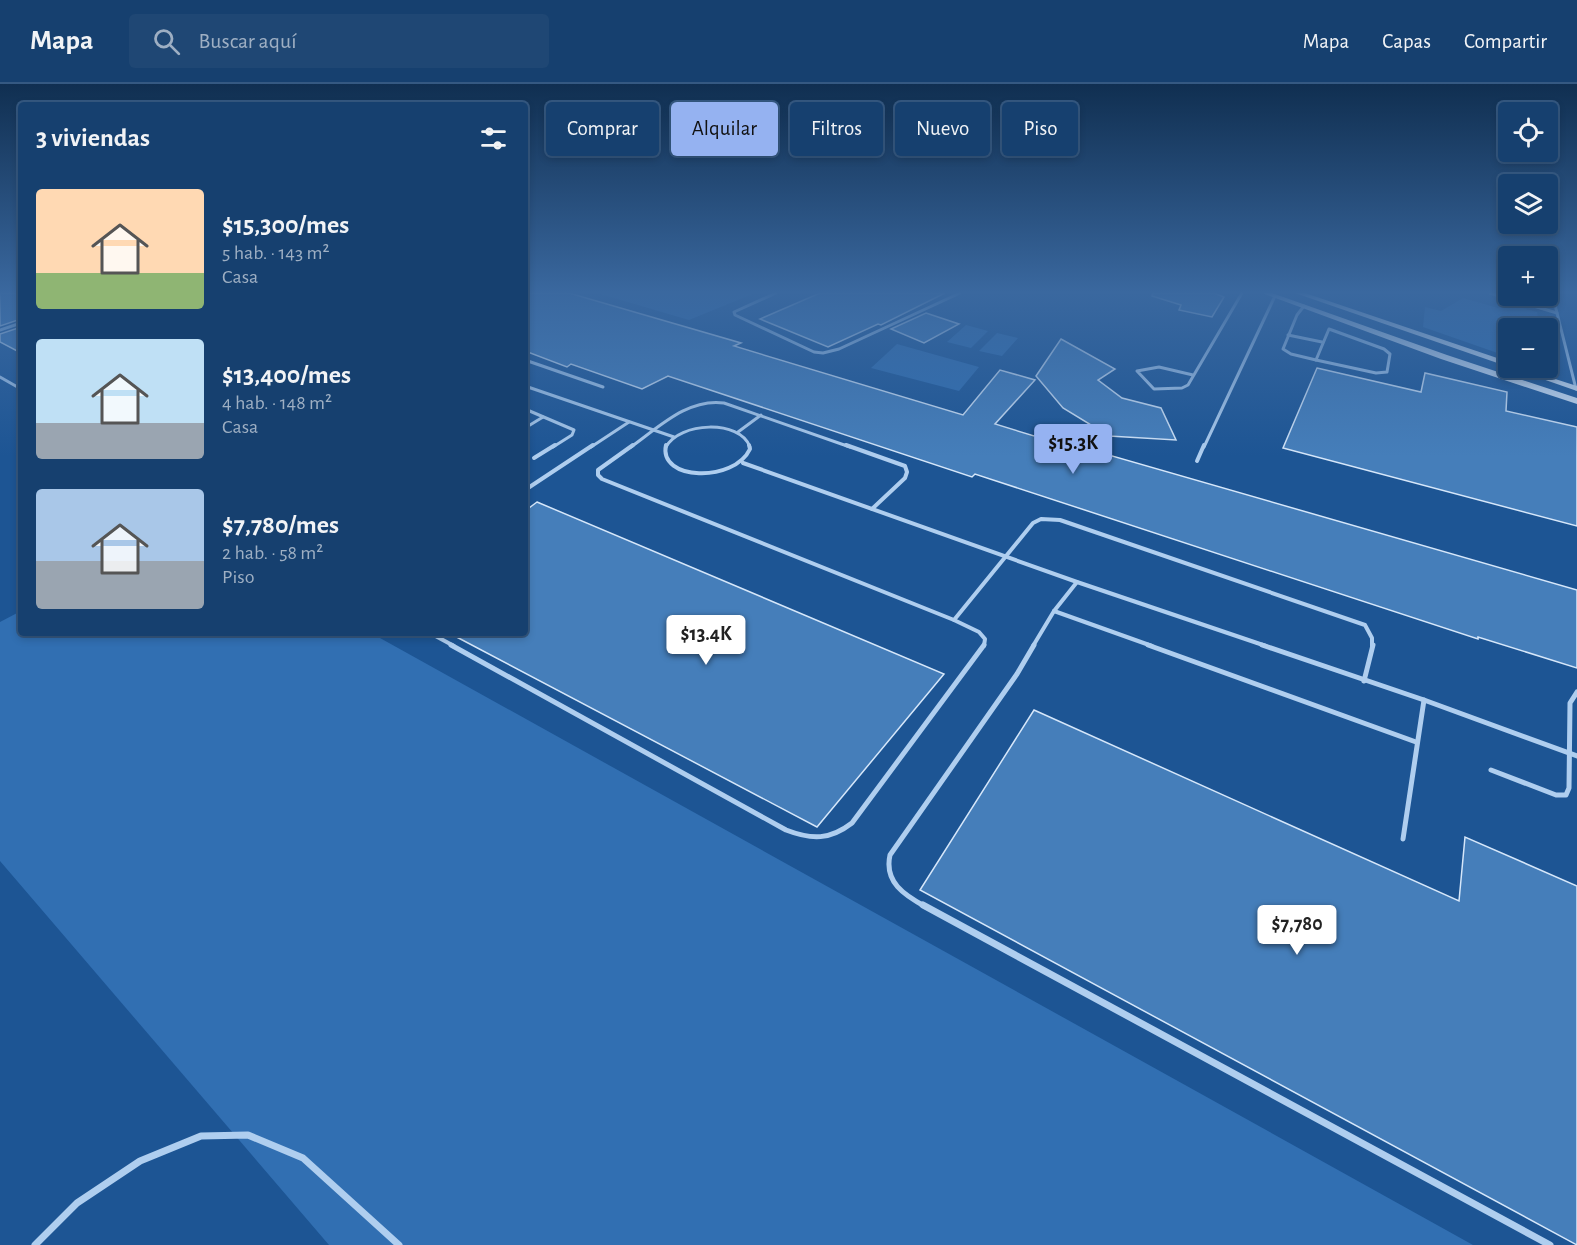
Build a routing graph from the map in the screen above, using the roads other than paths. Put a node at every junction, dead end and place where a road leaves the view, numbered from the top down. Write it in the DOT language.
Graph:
graph roads {
  1 [pos="802,347"];
  2 [pos="843,347"];
  3 [pos="1210,347"];
  4 [pos="1251,347"];
  5 [pos="1285,347"];
  6 [pos="1320,347"];
  7 [pos="1379,347"];
  8 [pos="1417,347"];
  9 [pos="1455,347"];
  10 [pos="1566,347"];
  11 [pos="1316,360"];
  12 [pos="528,361"];
  13 [pos="1498,362"];
  14 [pos="1193,375"];
  15 [pos="0,377"];
  16 [pos="1545,378"];
  17 [pos="18,387"];
  18 [pos="528,387"];
  19 [pos="603,387"];
  20 [pos="531,388"];
  21 [pos="1577,389"];
  22 [pos="528,390"];
  23 [pos="1577,401"];
  24 [pos="528,411"];
  25 [pos="761,416"];
  26 [pos="543,417"];
  27 [pos="628,422"];
  28 [pos="528,426"];
  29 [pos="655,430"];
  30 [pos="738,432"];
  31 [pos="674,437"];
  32 [pos="534,458"];
  33 [pos="1197,461"];
  34 [pos="743,463"];
  35 [pos="528,488"];
  36 [pos="872,509"];
  37 [pos="1005,556"];
  38 [pos="1077,582"];
  39 [pos="1054,611"];
  40 [pos="954,620"];
  41 [pos="435,636"];
  42 [pos="1364,681"];
  43 [pos="1577,692"];
  44 [pos="1424,700"];
  45 [pos="1416,742"];
  46 [pos="1569,754"];
  47 [pos="1577,756"];
  48 [pos="1491,770"];
  49 [pos="1403,839"];
  50 [pos="35,1245"];
  51 [pos="399,1245"];
  52 [pos="1550,1245"];
  1 -- 2 [label="lane"];
  3 -- 14 [label="lane"];
  4 -- 33 [label="lane"];
  5 -- 11 [label="lane"];
  6 -- 11 [label="lane"];
  7 -- 11 [label="lane"];
  8 -- 23 [label="main road"];
  9 -- 13 [label="main road"];
  10 -- 21 [label="lane"];
  12 -- 19 [label="lane"];
  14 -- 14 [label="lane"];
  15 -- 17 [label="lane"];
  16 -- 21 [label="main road"];
  18 -- 20 [label="lane"];
  20 -- 22 [label="lane"];
  20 -- 27 [label="lane"];
  24 -- 26 [label="lane"];
  25 -- 29 [label="lane"];
  25 -- 30 [label="lane"];
  25 -- 36 [label="lane"];
  26 -- 28 [label="lane"];
  26 -- 32 [label="lane"];
  27 -- 29 [label="lane"];
  27 -- 35 [label="lane"];
  29 -- 31 [label="lane"];
  29 -- 40 [label="lane"];
  30 -- 31 [label="lane"];
  30 -- 34 [label="lane"];
  31 -- 34 [label="lane"];
  34 -- 36 [label="lane"];
  36 -- 37 [label="lane"];
  37 -- 38 [label="lane"];
  37 -- 40 [label="lane"];
  37 -- 42 [label="lane"];
  38 -- 39 [label="lane"];
  38 -- 42 [label="lane"];
  39 -- 45 [label="lane"];
  39 -- 52 [label="lane"];
  40 -- 41 [label="lane"];
  42 -- 44 [label="lane"];
  43 -- 46 [label="lane"];
  44 -- 45 [label="lane"];
  44 -- 46 [label="lane"];
  45 -- 49 [label="lane"];
  46 -- 47 [label="lane"];
  46 -- 48 [label="lane"];
  50 -- 51 [label="lane"];
}
